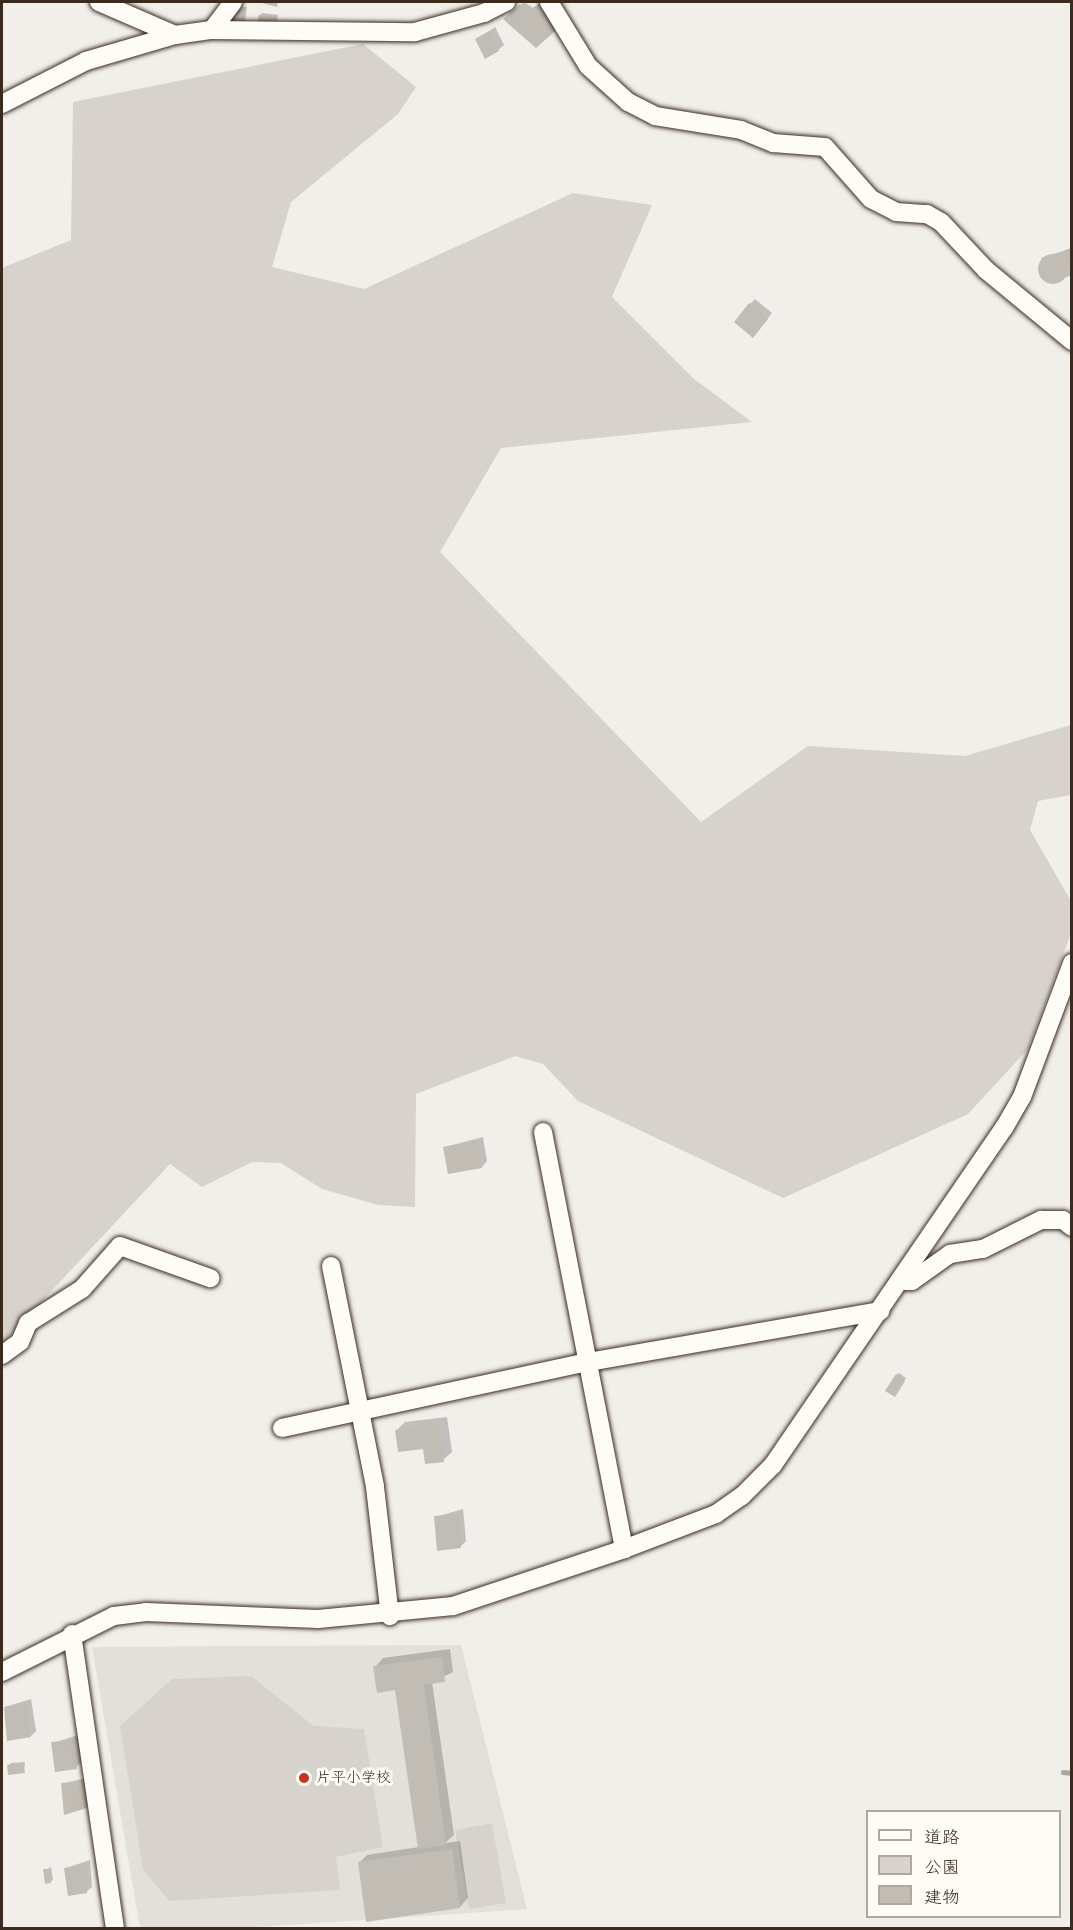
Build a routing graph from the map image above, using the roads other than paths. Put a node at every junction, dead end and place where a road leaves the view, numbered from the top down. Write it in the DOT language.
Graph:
graph roads {
  1 [pos="99,2"];
  2 [pos="233,2"];
  3 [pos="506,2"];
  4 [pos="549,2"];
  5 [pos="212,30"];
  6 [pos="175,35"];
  7 [pos="2,104"];
  8 [pos="1071,341"];
  9 [pos="1071,963"];
  10 [pos="543,1132"];
  11 [pos="1071,1227"];
  12 [pos="332,1266"];
  13 [pos="210,1278"];
  14 [pos="900,1281"];
  15 [pos="881,1311"];
  16 [pos="2,1355"];
  17 [pos="588,1362"];
  18 [pos="362,1411"];
  19 [pos="282,1428"];
  20 [pos="624,1549"];
  21 [pos="390,1616"];
  22 [pos="72,1634"];
  23 [pos="2,1672"];
  24 [pos="115,1929"];
  1 -- 6 [label="street"];
  2 -- 5 [label="street"];
  3 -- 5 [label="street"];
  4 -- 8 [label="street"];
  5 -- 6 [label="street"];
  6 -- 7 [label="street"];
  9 -- 14 [label="street"];
  10 -- 17 [label="street"];
  11 -- 14 [label="street"];
  12 -- 18 [label="street"];
  13 -- 16 [label="street"];
  14 -- 15 [label="street"];
  15 -- 17 [label="street"];
  15 -- 20 [label="street"];
  17 -- 18 [label="street"];
  17 -- 20 [label="street"];
  18 -- 19 [label="street"];
  18 -- 21 [label="street"];
  20 -- 21 [label="street"];
  21 -- 22 [label="street"];
  22 -- 23 [label="street"];
  22 -- 24 [label="street"];
}
